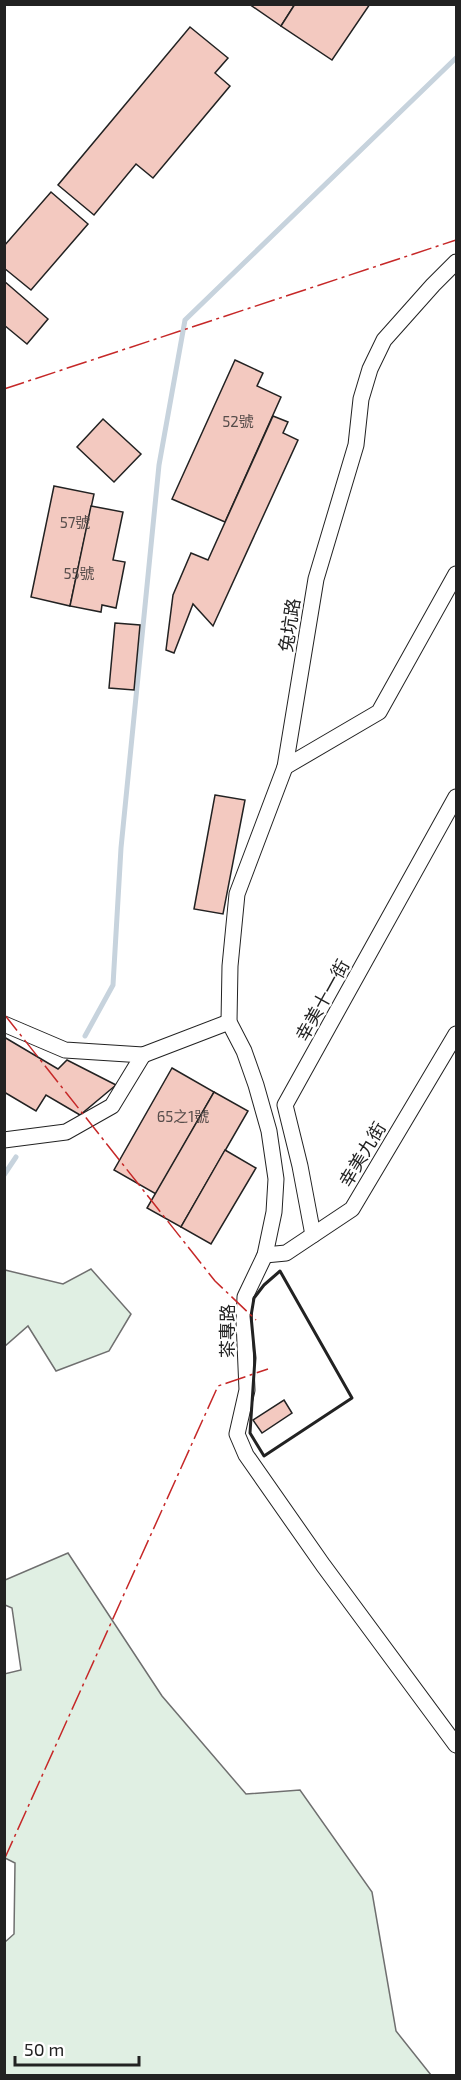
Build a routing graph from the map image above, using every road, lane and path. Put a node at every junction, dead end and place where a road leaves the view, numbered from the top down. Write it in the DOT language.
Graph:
graph roads {
  1 [pos="456,262"];
  2 [pos="456,574"];
  3 [pos="285,767"];
  4 [pos="456,797"];
  5 [pos="229,1022"];
  6 [pos="4,1024"];
  7 [pos="456,1034"];
  8 [pos="143,1055"];
  9 [pos="8,1140"];
  10 [pos="313,1235"];
  11 [pos="265,1255"];
  12 [pos="456,1745"];
  1 -- 3 [label="street, 兔坑路"];
  2 -- 3 [label="street"];
  3 -- 5 [label="street, 兔坑路"];
  4 -- 10 [label="street, 幸美十一街"];
  5 -- 8 [label="street"];
  5 -- 11 [label="street, 茶專路"];
  6 -- 8 [label="street"];
  7 -- 10 [label="street, 幸美九街"];
  8 -- 9 [label="street"];
  10 -- 11 [label="street, 幸美九街"];
  11 -- 12 [label="street, 茶專路"];
}
